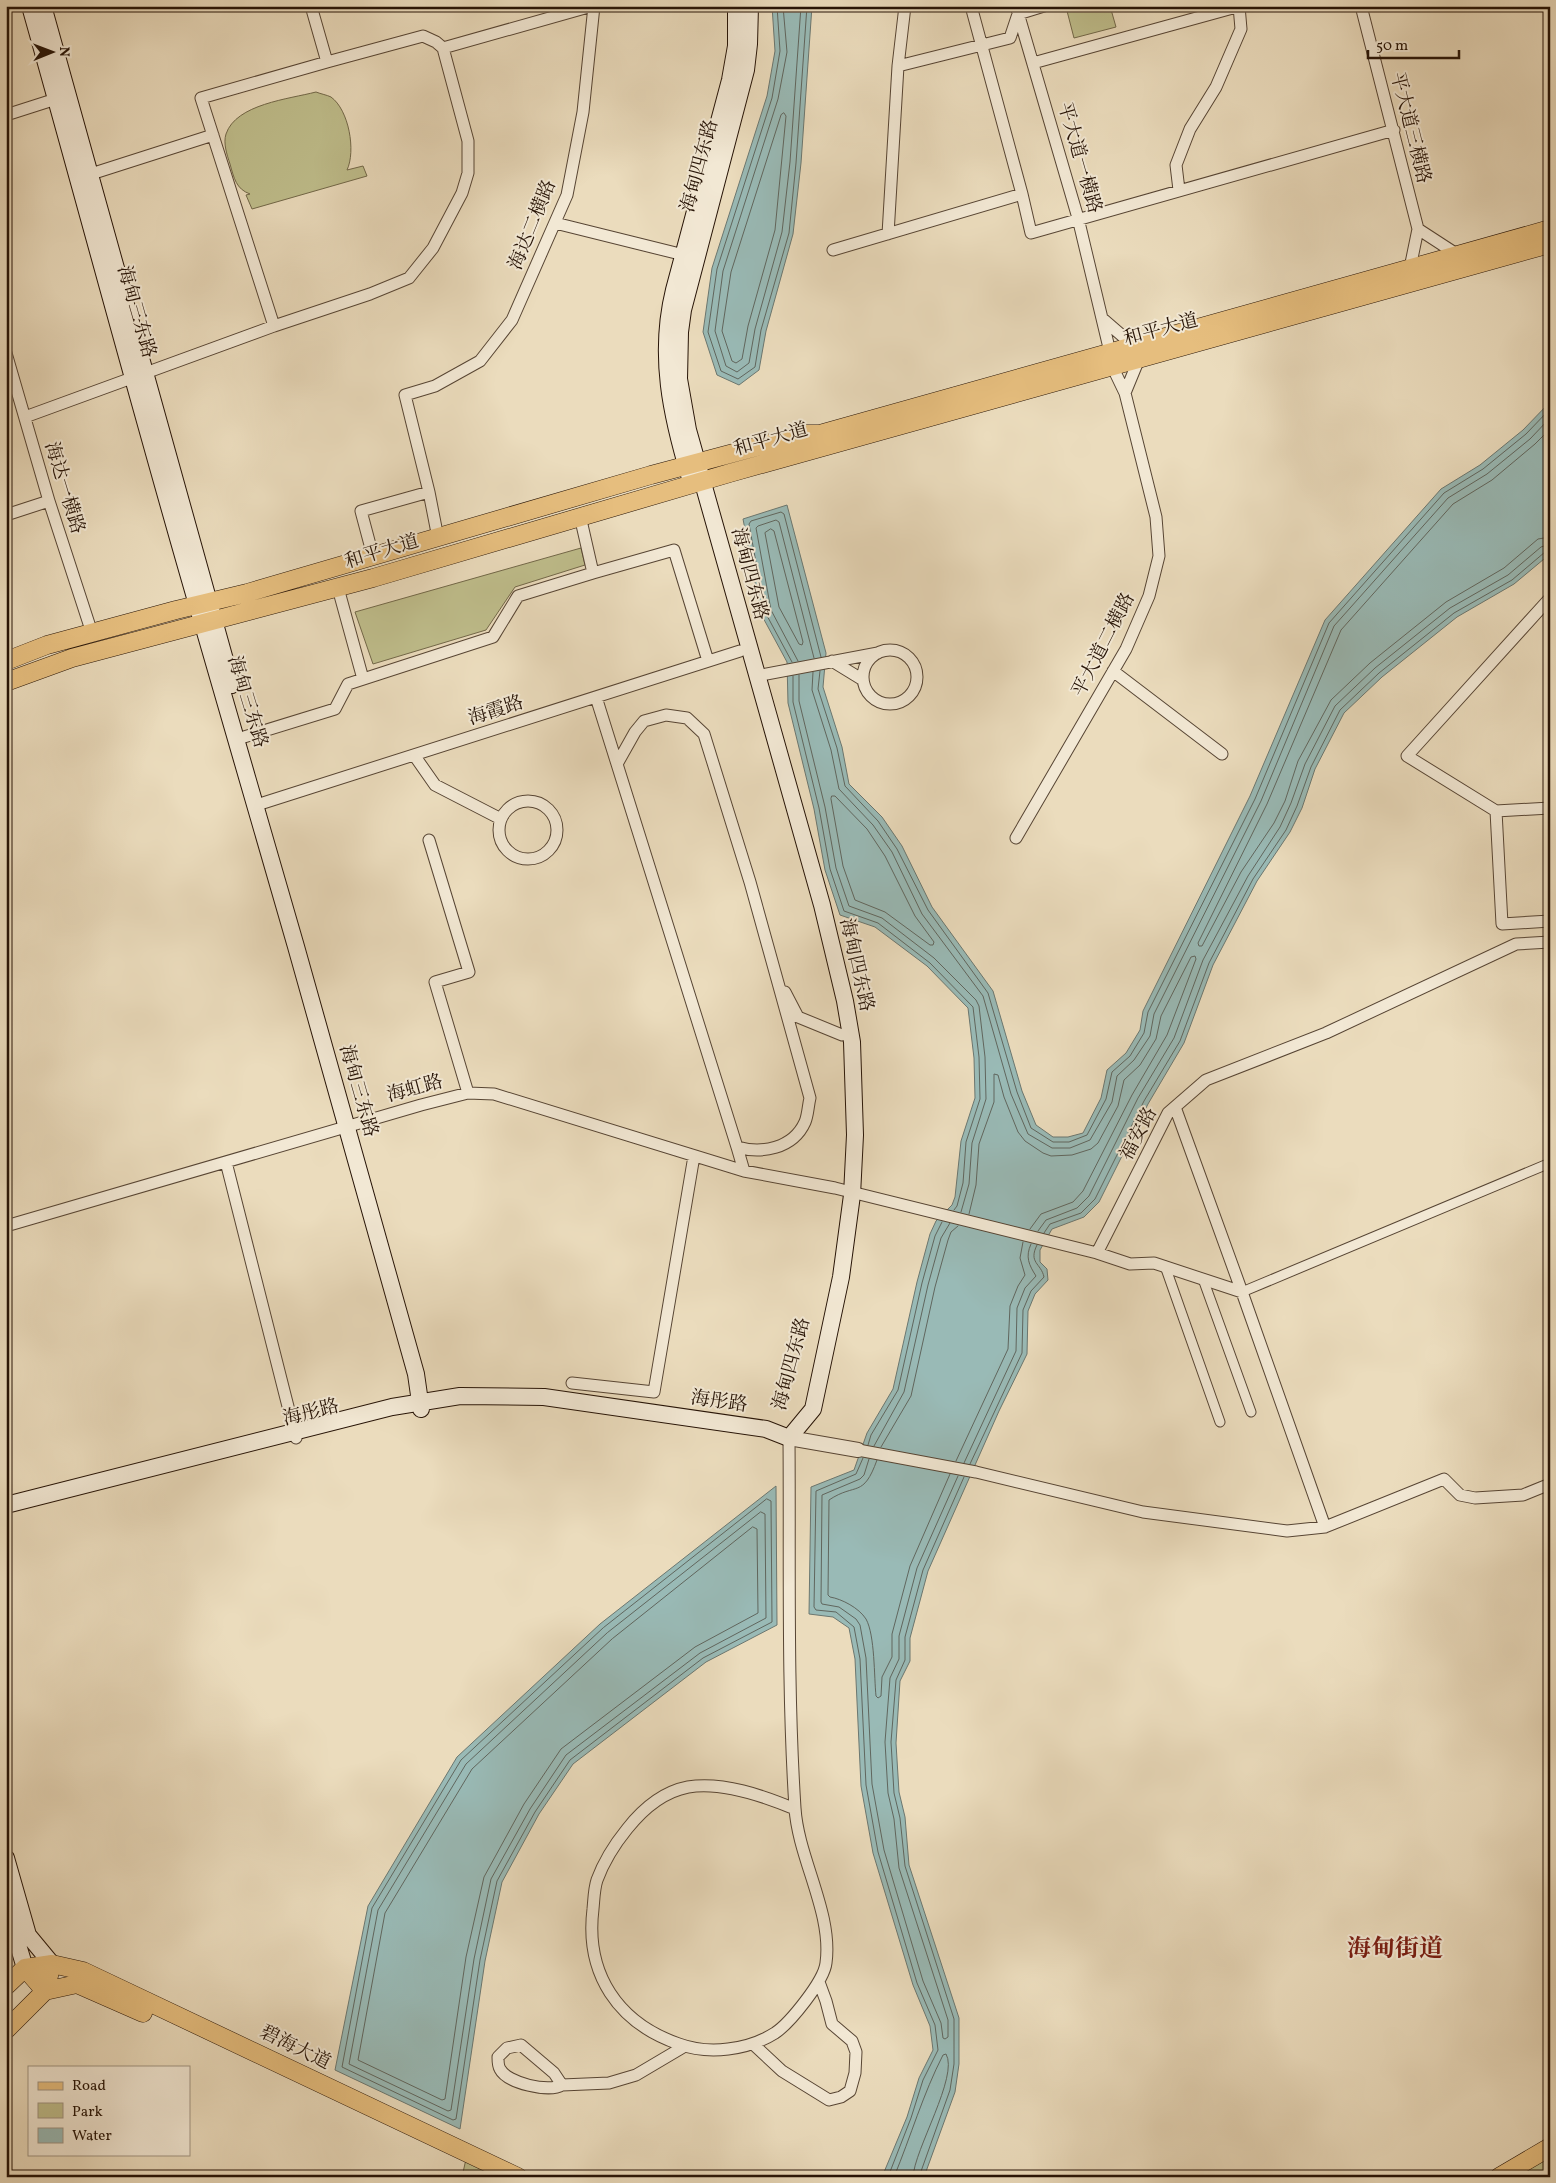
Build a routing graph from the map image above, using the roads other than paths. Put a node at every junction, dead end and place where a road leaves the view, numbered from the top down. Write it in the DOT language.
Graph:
graph roads {
  1 [pos="30,6"];
  2 [pos="43,6"];
  3 [pos="311,6"];
  4 [pos="593,6"];
  5 [pos="736,6"];
  6 [pos="750,6"];
  7 [pos="905,6"];
  8 [pos="971,6"];
  9 [pos="1044,6"];
  10 [pos="1239,6"];
  11 [pos="1361,6"];
  12 [pos="1017,10"];
  13 [pos="981,45"];
  14 [pos="443,48"];
  15 [pos="327,62"];
  16 [pos="1033,62"];
  17 [pos="898,66"];
  18 [pos="56,99"];
  19 [pos="6,115"];
  20 [pos="1394,130"];
  21 [pos="213,135"];
  22 [pos="91,174"];
  23 [pos="1179,190"];
  24 [pos="1022,194"];
  25 [pos="1078,218"];
  26 [pos="555,223"];
  27 [pos="1418,229"];
  28 [pos="1550,229"];
  29 [pos="888,234"];
  30 [pos="1550,244"];
  31 [pos="833,250"];
  32 [pos="684,255"];
  33 [pos="1458,255"];
  34 [pos="1410,268"];
  35 [pos="1104,320"];
  36 [pos="274,326"];
  37 [pos="1137,352"];
  38 [pos="6,353"];
  39 [pos="1111,359"];
  40 [pos="140,375"];
  41 [pos="1124,393"];
  42 [pos="25,417"];
  43 [pos="692,465"];
  44 [pos="697,483"];
  45 [pos="429,492"];
  46 [pos="49,501"];
  47 [pos="6,516"];
  48 [pos="580,516"];
  49 [pos="438,538"];
  50 [pos="374,556"];
  51 [pos="593,573"];
  52 [pos="338,588"];
  53 [pos="1550,598"];
  54 [pos="204,603"];
  55 [pos="209,621"];
  56 [pos="92,633"];
  57 [pos="740,651"];
  58 [pos="881,652"];
  59 [pos="6,661"];
  60 [pos="708,661"];
  61 [pos="832,661"];
  62 [pos="1113,671"];
  63 [pos="756,676"];
  64 [pos="363,679"];
  65 [pos="863,680"];
  66 [pos="6,682"];
  67 [pos="596,697"];
  68 [pos="244,737"];
  69 [pos="1222,754"];
  70 [pos="414,755"];
  71 [pos="617,764"];
  72 [pos="263,803"];
  73 [pos="1550,808"];
  74 [pos="1496,811"];
  75 [pos="501,819"];
  76 [pos="1016,838"];
  77 [pos="429,840"];
  78 [pos="1550,920"];
  79 [pos="1550,942"];
  80 [pos="775,973"];
  81 [pos="842,1035"];
  82 [pos="468,1093"];
  83 [pos="1175,1107"];
  84 [pos="350,1125"];
  85 [pos="736,1147"];
  86 [pos="694,1156"];
  87 [pos="226,1162"];
  88 [pos="1550,1163"];
  89 [pos="744,1171"];
  90 [pos="843,1190"];
  91 [pos="6,1226"];
  92 [pos="1097,1253"];
  93 [pos="1165,1266"];
  94 [pos="1202,1279"];
  95 [pos="1242,1292"];
  96 [pos="572,1383"];
  97 [pos="424,1406"];
  98 [pos="1250,1412"];
  99 [pos="1220,1422"];
  100 [pos="296,1435"];
  101 [pos="790,1438"];
  102 [pos="858,1450"];
  103 [pos="1550,1484"];
  104 [pos="6,1505"];
  105 [pos="6,1511"];
  106 [pos="1325,1526"];
  107 [pos="796,1794"];
  108 [pos="774,1800"];
  109 [pos="795,1809"];
  110 [pos="6,1858"];
  111 [pos="6,1906"];
  112 [pos="52,1964"];
  113 [pos="25,1968"];
  114 [pos="819,1982"];
  115 [pos="6,1986"];
  116 [pos="45,1991"];
  117 [pos="6,2030"];
  118 [pos="753,2044"];
  119 [pos="685,2046"];
  120 [pos="562,2085"];
  121 [pos="1550,2147"];
  122 [pos="1550,2154"];
  123 [pos="503,2177"];
  124 [pos="518,2177"];
  125 [pos="1499,2177"];
  126 [pos="1513,2177"];
  1 -- 18 [label="main road, 海甸三东路"];
  2 -- 22 [label="main road"];
  3 -- 15 [label="street"];
  4 -- 14 [label="street"];
  4 -- 26 [label="street, 海达二横路"];
  5 -- 32 [label="main road, 海甸四东路"];
  6 -- 43 [label="main road, 海甸四东路"];
  7 -- 17 [label="street"];
  8 -- 13 [label="street"];
  9 -- 12 [label="street"];
  10 -- 16 [label="street"];
  10 -- 23 [label="street"];
  11 -- 20 [label="street, 平大道三横路"];
  12 -- 13 [label="street"];
  12 -- 16 [label="street, 平大道一横路"];
  13 -- 17 [label="street"];
  13 -- 24 [label="street"];
  14 -- 15 [label="street"];
  14 -- 36 [label="street"];
  15 -- 21 [label="street"];
  16 -- 25 [label="street, 平大道一横路"];
  17 -- 29 [label="street"];
  18 -- 19 [label="street"];
  18 -- 40 [label="main road, 海甸三东路"];
  20 -- 23 [label="street"];
  20 -- 27 [label="street, 平大道三横路"];
  21 -- 22 [label="street"];
  21 -- 36 [label="street"];
  22 -- 40 [label="main road"];
  23 -- 25 [label="street"];
  24 -- 25 [label="street"];
  24 -- 29 [label="street"];
  25 -- 35 [label="street, 平大道一横路"];
  26 -- 32 [label="street"];
  26 -- 45 [label="street, 海达二横路"];
  27 -- 33 [label="street"];
  27 -- 34 [label="street"];
  28 -- 33 [label="main road, 和平大道"];
  29 -- 31 [label="street"];
  30 -- 37 [label="main road, 和平大道"];
  32 -- 43 [label="main road, 海甸四东路"];
  33 -- 34 [label="main road, 和平大道"];
  34 -- 37 [label="main road, 和平大道"];
  35 -- 37 [label="street"];
  35 -- 39 [label="street, 平大道一横路"];
  36 -- 40 [label="street"];
  37 -- 39 [label="main road, 和平大道"];
  37 -- 41 [label="street"];
  38 -- 42 [label="street, 海达一横路"];
  39 -- 41 [label="street, 平大道二横路"];
  39 -- 43 [label="main road, 和平大道"];
  39 -- 44 [label="main road, 和平大道"];
  40 -- 42 [label="street"];
  40 -- 54 [label="main road"];
  41 -- 62 [label="street, 平大道二横路"];
  42 -- 46 [label="street, 海达一横路"];
  43 -- 44 [label="main road, 海甸四东路"];
  43 -- 49 [label="main road, 和平大道"];
  44 -- 48 [label="main road, 和平大道"];
  44 -- 57 [label="main road, 海甸四东路"];
  44 -- 63 [label="main road, 海甸四东路"];
  45 -- 49 [label="street"];
  45 -- 50 [label="street"];
  46 -- 47 [label="street"];
  46 -- 56 [label="street, 海达一横路"];
  48 -- 51 [label="street"];
  48 -- 52 [label="main road, 和平大道"];
  49 -- 50 [label="main road, 和平大道"];
  50 -- 54 [label="main road, 和平大道"];
  51 -- 60 [label="street"];
  51 -- 64 [label="street"];
  52 -- 55 [label="main road, 和平大道"];
  52 -- 64 [label="street"];
  53 -- 74 [label="street"];
  54 -- 55 [label="main road"];
  54 -- 56 [label="main road, 和平大道"];
  55 -- 66 [label="main road, 和平大道"];
  55 -- 68 [label="main road"];
  55 -- 84 [label="main road, 海甸三东路"];
  56 -- 59 [label="main road, 和平大道"];
  57 -- 60 [label="street, 海霞路"];
  57 -- 81 [label="main road, 海甸四东路"];
  58 -- 61 [label="street"];
  58 -- 65 [label="street"];
  58 -- 65 [label="street"];
  60 -- 67 [label="street, 海霞路"];
  61 -- 63 [label="street"];
  61 -- 65 [label="street"];
  62 -- 69 [label="street"];
  62 -- 76 [label="street, 平大道二横路"];
  63 -- 90 [label="main road, 海甸四东路"];
  64 -- 68 [label="street"];
  67 -- 70 [label="street, 海霞路"];
  67 -- 71 [label="street"];
  68 -- 72 [label="main road"];
  70 -- 72 [label="street, 海霞路"];
  70 -- 75 [label="street"];
  71 -- 80 [label="street"];
  71 -- 85 [label="street"];
  72 -- 84 [label="main road"];
  73 -- 74 [label="street"];
  74 -- 78 [label="street"];
  75 -- 75 [label="street"];
  77 -- 82 [label="street"];
  79 -- 83 [label="street, 福安路"];
  80 -- 81 [label="street"];
  80 -- 85 [label="street"];
  81 -- 90 [label="main road, 海甸四东路"];
  82 -- 84 [label="street, 海虹路"];
  82 -- 86 [label="street, 海虹路"];
  83 -- 92 [label="street, 福安路"];
  83 -- 95 [label="street"];
  84 -- 87 [label="street, 海虹路"];
  84 -- 97 [label="main road"];
  85 -- 89 [label="street"];
  86 -- 89 [label="street, 海虹路"];
  86 -- 96 [label="street"];
  87 -- 91 [label="street, 海虹路"];
  87 -- 100 [label="street"];
  88 -- 95 [label="street"];
  89 -- 90 [label="street, 海虹路"];
  90 -- 92 [label="street"];
  90 -- 101 [label="main road, 海甸四东路"];
  92 -- 93 [label="street"];
  93 -- 94 [label="street"];
  93 -- 99 [label="street"];
  94 -- 95 [label="street"];
  94 -- 98 [label="street"];
  95 -- 106 [label="street"];
  97 -- 100 [label="main road, 海彤路"];
  97 -- 101 [label="main road, 海彤路"];
  100 -- 104 [label="main road, 海彤路"];
  100 -- 105 [label="main road, 海彤路"];
  101 -- 102 [label="street"];
  101 -- 107 [label="street"];
  102 -- 106 [label="street"];
  103 -- 106 [label="street"];
  107 -- 108 [label="street"];
  107 -- 109 [label="street"];
  108 -- 109 [label="street"];
  108 -- 119 [label="street"];
  109 -- 114 [label="street"];
  110 -- 112 [label="main road"];
  111 -- 113 [label="main road"];
  112 -- 113 [label="main road"];
  112 -- 116 [label="main road"];
  112 -- 124 [label="main road, 碧海大道"];
  113 -- 115 [label="main road"];
  113 -- 116 [label="main road"];
  114 -- 118 [label="street"];
  114 -- 118 [label="street"];
  116 -- 117 [label="main road"];
  116 -- 123 [label="main road, 碧海大道"];
  118 -- 119 [label="street"];
  119 -- 120 [label="street"];
  120 -- 120 [label="street"];
  121 -- 125 [label="main road"];
  122 -- 126 [label="main road"];
}
